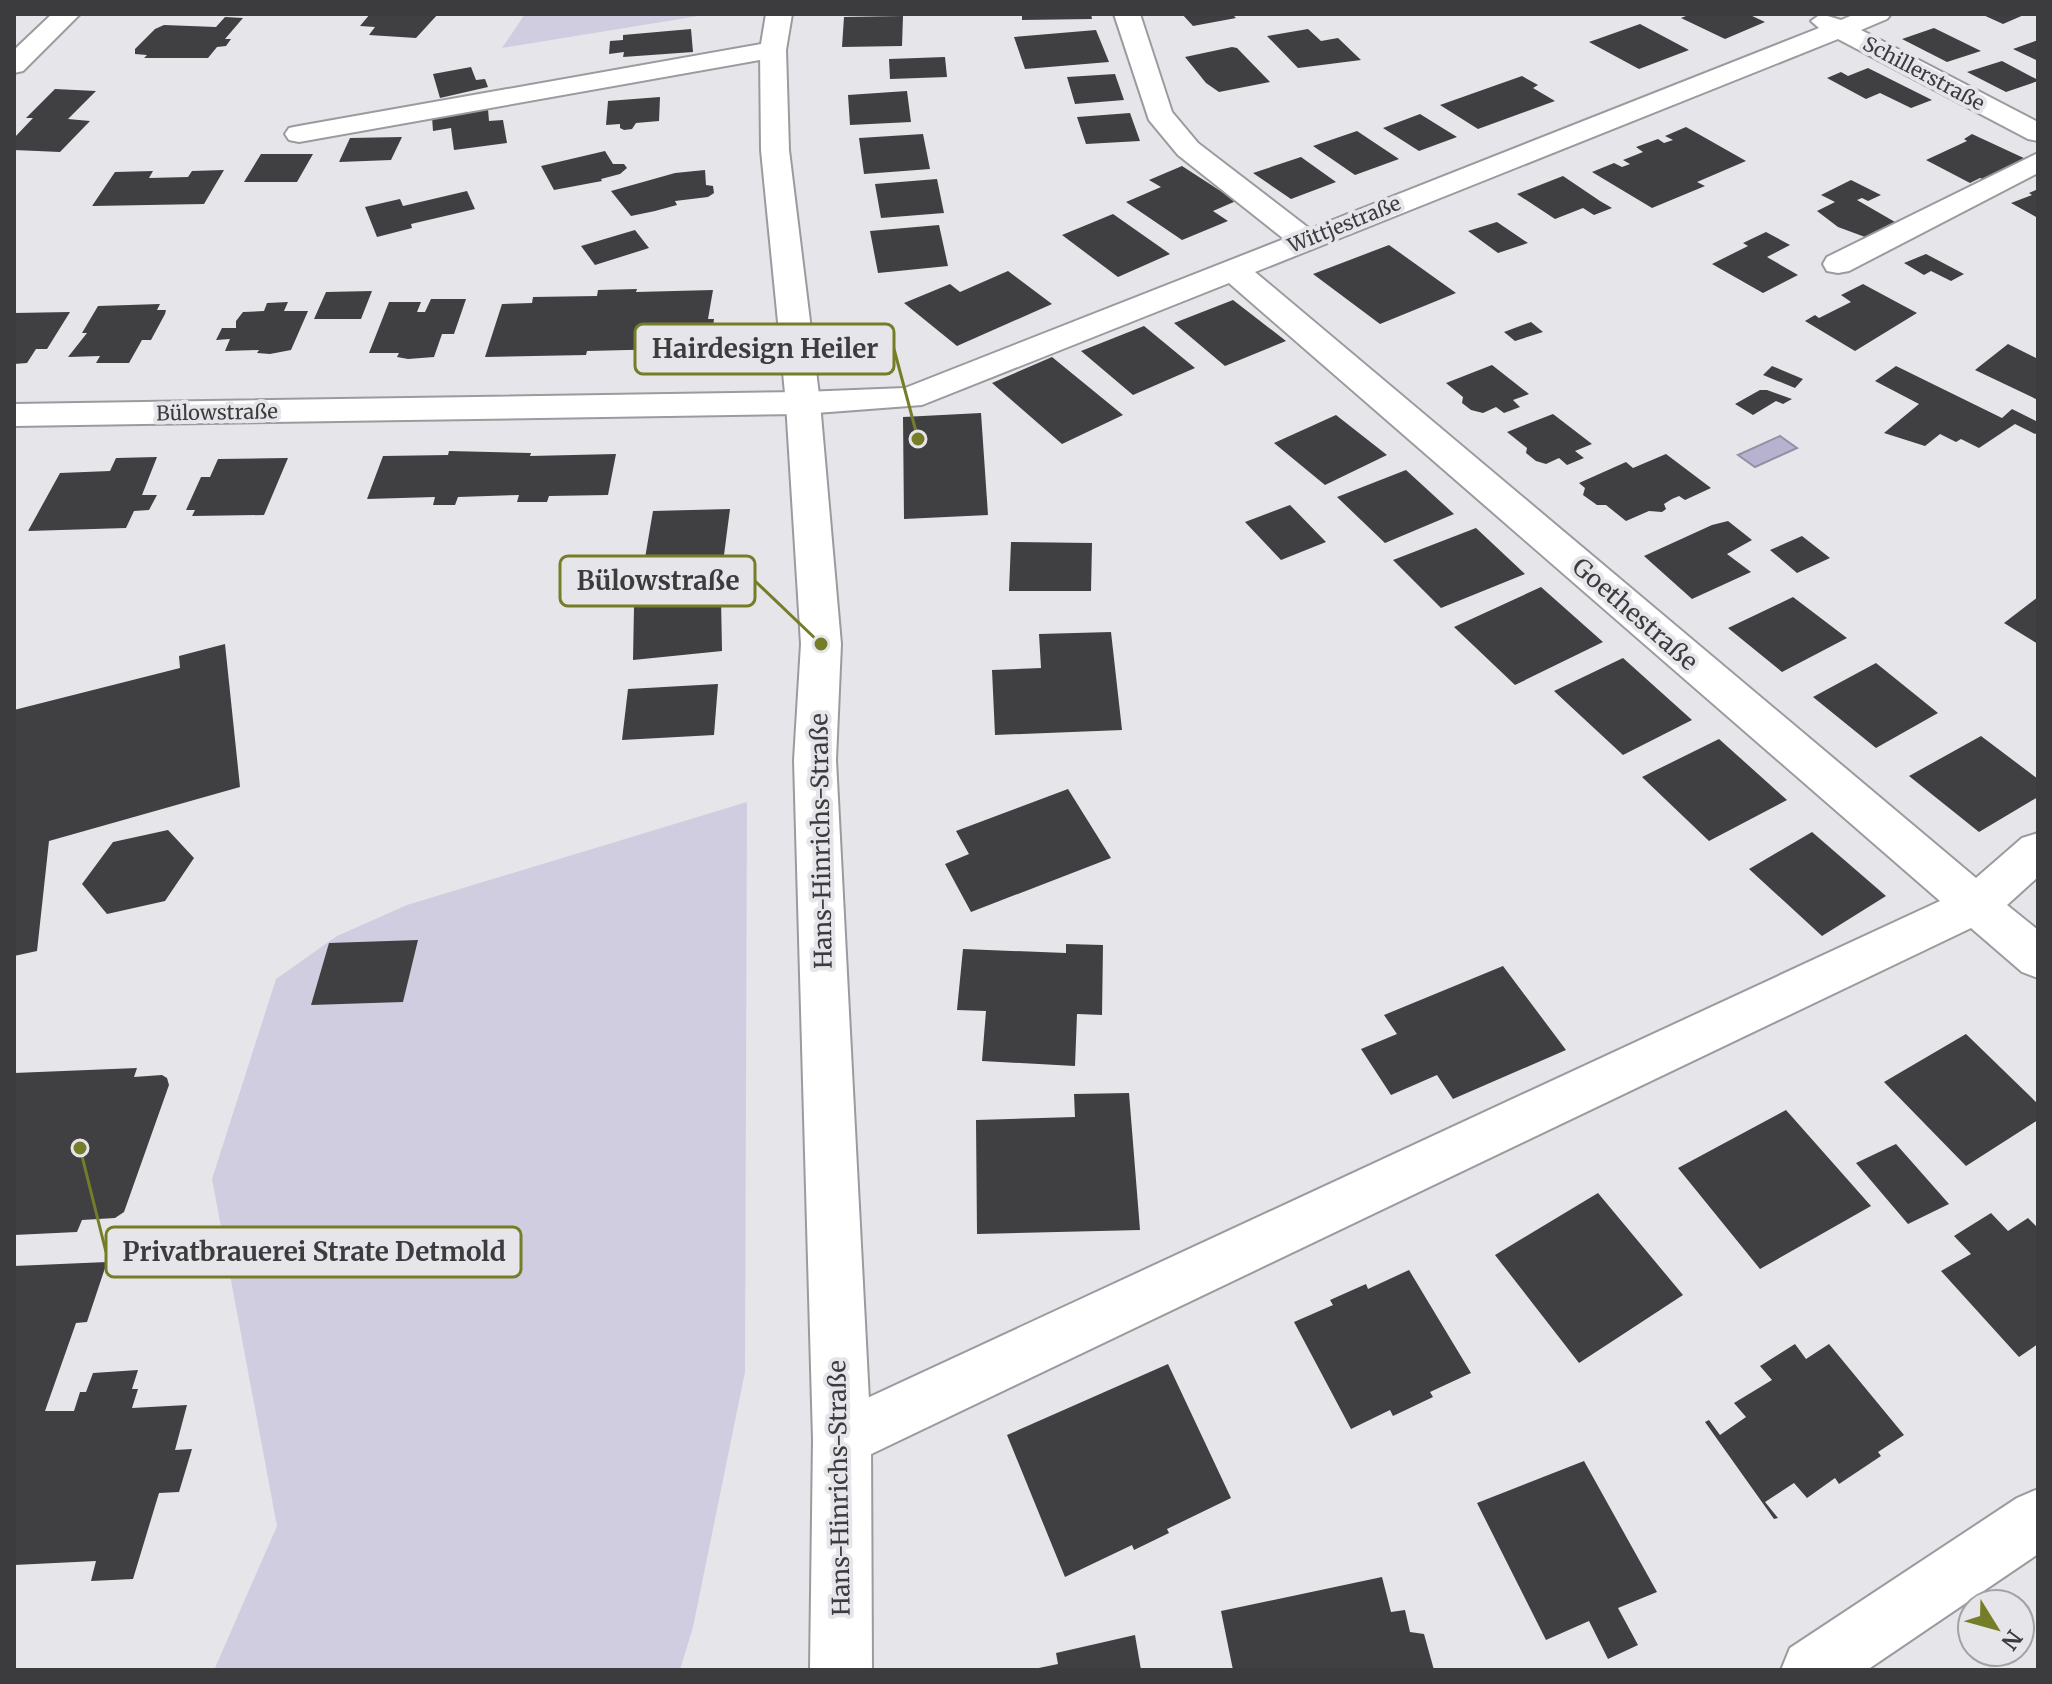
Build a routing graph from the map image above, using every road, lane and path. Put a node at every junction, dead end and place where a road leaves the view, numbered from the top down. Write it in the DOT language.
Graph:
graph roads {
  1 [pos="67,14"];
  2 [pos="779,14"];
  3 [pos="1127,14"];
  4 [pos="1810,14"];
  5 [pos="1878,14"];
  6 [pos="1839,29"];
  7 [pos="773,50"];
  8 [pos="14,65"];
  9 [pos="2038,133"];
  10 [pos="299,134"];
  11 [pos="2038,162"];
  12 [pos="1304,239"];
  13 [pos="1838,264"];
  14 [pos="1233,270"];
  15 [pos="803,403"];
  16 [pos="14,415"];
  17 [pos="2038,851"];
  18 [pos="1976,905"];
  19 [pos="2038,958"];
  20 [pos="842,1439"];
  21 [pos="2038,1519"];
  22 [pos="841,1670"];
  23 [pos="1812,1670"];
  1 -- 8 [label="street"];
  2 -- 7 [label="street, Hans-Hinrichs-Straße"];
  3 -- 12 [label="street"];
  4 -- 6 [label="street, Schillerstraße"];
  5 -- 6 [label="street, Wittjestraße"];
  6 -- 9 [label="street, Schillerstraße"];
  6 -- 12 [label="street, Wittjestraße"];
  7 -- 10 [label="street"];
  7 -- 15 [label="street, Hans-Hinrichs-Straße"];
  11 -- 13 [label="street"];
  12 -- 14 [label="street, Wittjestraße"];
  14 -- 15 [label="street, Wittjestraße"];
  14 -- 18 [label="street, Goethestraße"];
  15 -- 16 [label="street, Bülowstraße"];
  15 -- 20 [label="street, Hans-Hinrichs-Straße"];
  17 -- 18 [label="street"];
  18 -- 19 [label="street, Goethestraße"];
  18 -- 20 [label="street"];
  20 -- 22 [label="street, Hans-Hinrichs-Straße"];
  21 -- 23 [label="street"];
}
